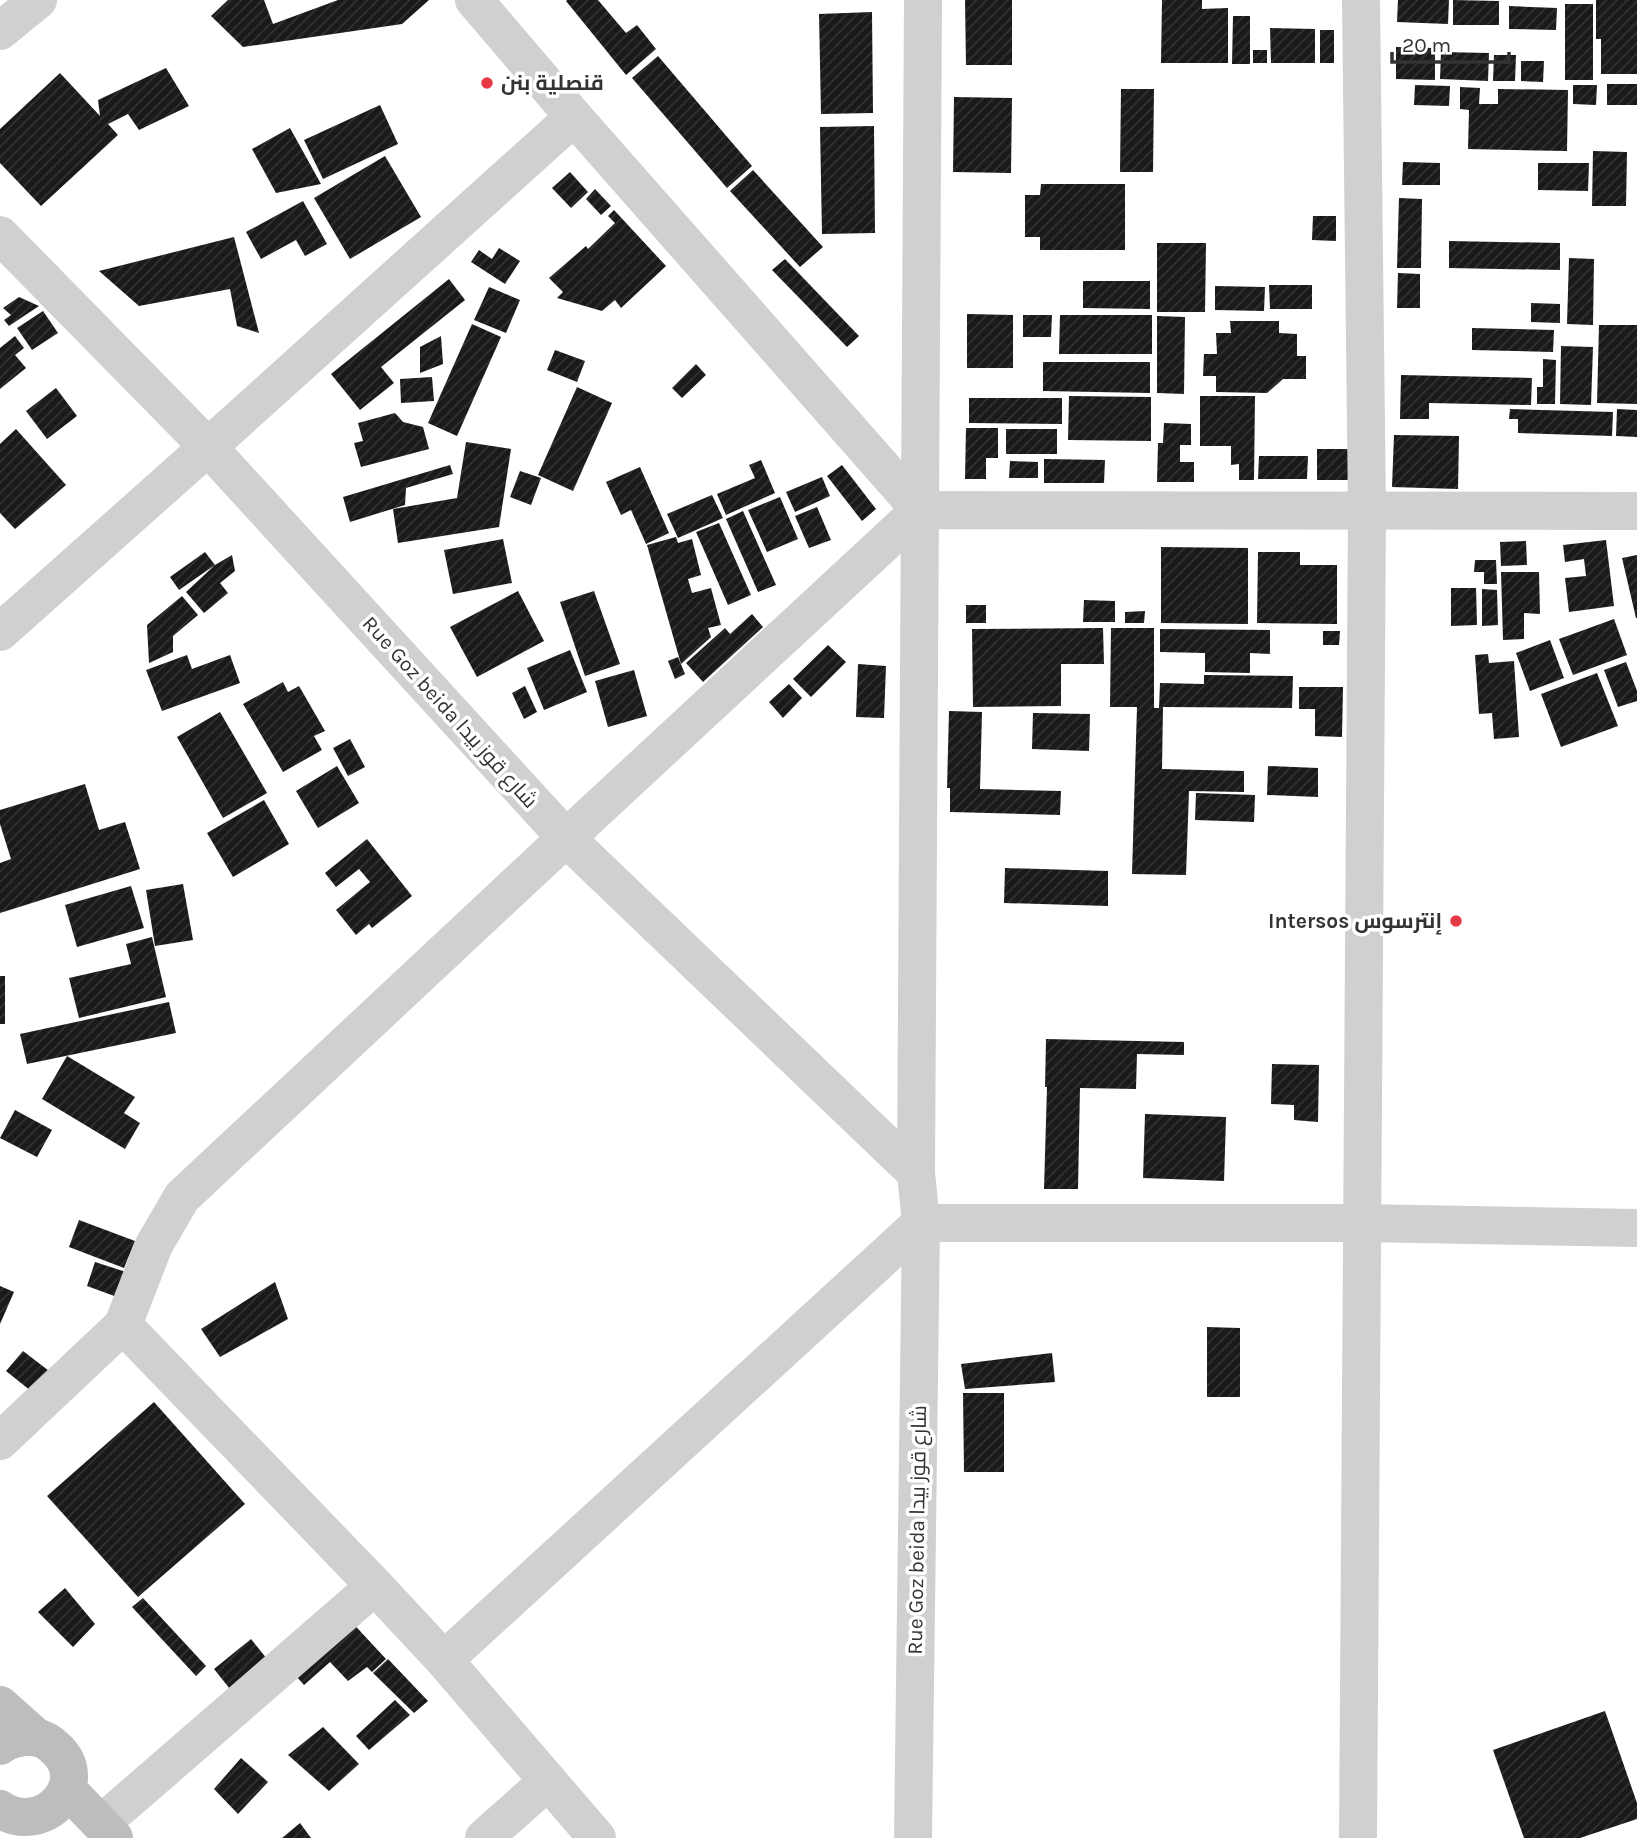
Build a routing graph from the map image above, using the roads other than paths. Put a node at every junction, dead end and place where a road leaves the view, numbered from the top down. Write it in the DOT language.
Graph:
graph roads {
  1 [pos="38,0"];
  2 [pos="474,0"];
  3 [pos="923,0"];
  4 [pos="1362,0"];
  5 [pos="0,31"];
  6 [pos="574,117"];
  7 [pos="0,236"];
  8 [pos="208,447"];
  9 [pos="920,510"];
  10 [pos="1367,511"];
  11 [pos="1637,511"];
  12 [pos="0,632"];
  13 [pos="566,838"];
  14 [pos="916,1173"];
  15 [pos="921,1223"];
  16 [pos="1362,1223"];
  17 [pos="1637,1228"];
  18 [pos="123,1325"];
  19 [pos="0,1441"];
  20 [pos="375,1586"];
  21 [pos="444,1660"];
  22 [pos="0,1706"];
  23 [pos="36,1737"];
  24 [pos="0,1746"];
  25 [pos="548,1781"];
  26 [pos="67,1790"];
  27 [pos="26,1822"];
  28 [pos="108,1831"];
  29 [pos="484,1838"];
  30 [pos="597,1838"];
  31 [pos="913,1838"];
  32 [pos="1358,1838"];
  1 -- 5 [label="street"];
  2 -- 6 [label="street"];
  3 -- 9 [label="street, Rue Goz beida شارع قوز بيدا"];
  4 -- 10 [label="street"];
  6 -- 8 [label="street"];
  6 -- 9 [label="street"];
  7 -- 8 [label="street, Rue Goz beida شارع قوز بيدا"];
  8 -- 12 [label="street"];
  8 -- 13 [label="street, Rue Goz beida شارع قوز بيدا"];
  9 -- 10 [label="street"];
  9 -- 13 [label="street"];
  9 -- 14 [label="street, Rue Goz beida شارع قوز بيدا"];
  10 -- 11 [label="street"];
  10 -- 16 [label="street"];
  13 -- 14 [label="street, Rue Goz beida شارع قوز بيدا"];
  13 -- 18 [label="street"];
  14 -- 15 [label="street, Rue Goz beida شارع قوز بيدا"];
  15 -- 16 [label="street"];
  15 -- 21 [label="street"];
  15 -- 31 [label="street, Rue Goz beida شارع قوز بيدا"];
  16 -- 17 [label="street"];
  16 -- 32 [label="street"];
  18 -- 19 [label="street"];
  18 -- 20 [label="street"];
  20 -- 21 [label="street"];
  20 -- 28 [label="street"];
  21 -- 25 [label="street"];
  22 -- 23 [label="main road"];
  23 -- 24 [label="main road"];
  23 -- 26 [label="main road"];
  25 -- 29 [label="street"];
  25 -- 30 [label="street"];
  26 -- 27 [label="main road"];
  26 -- 28 [label="main road"];
}
